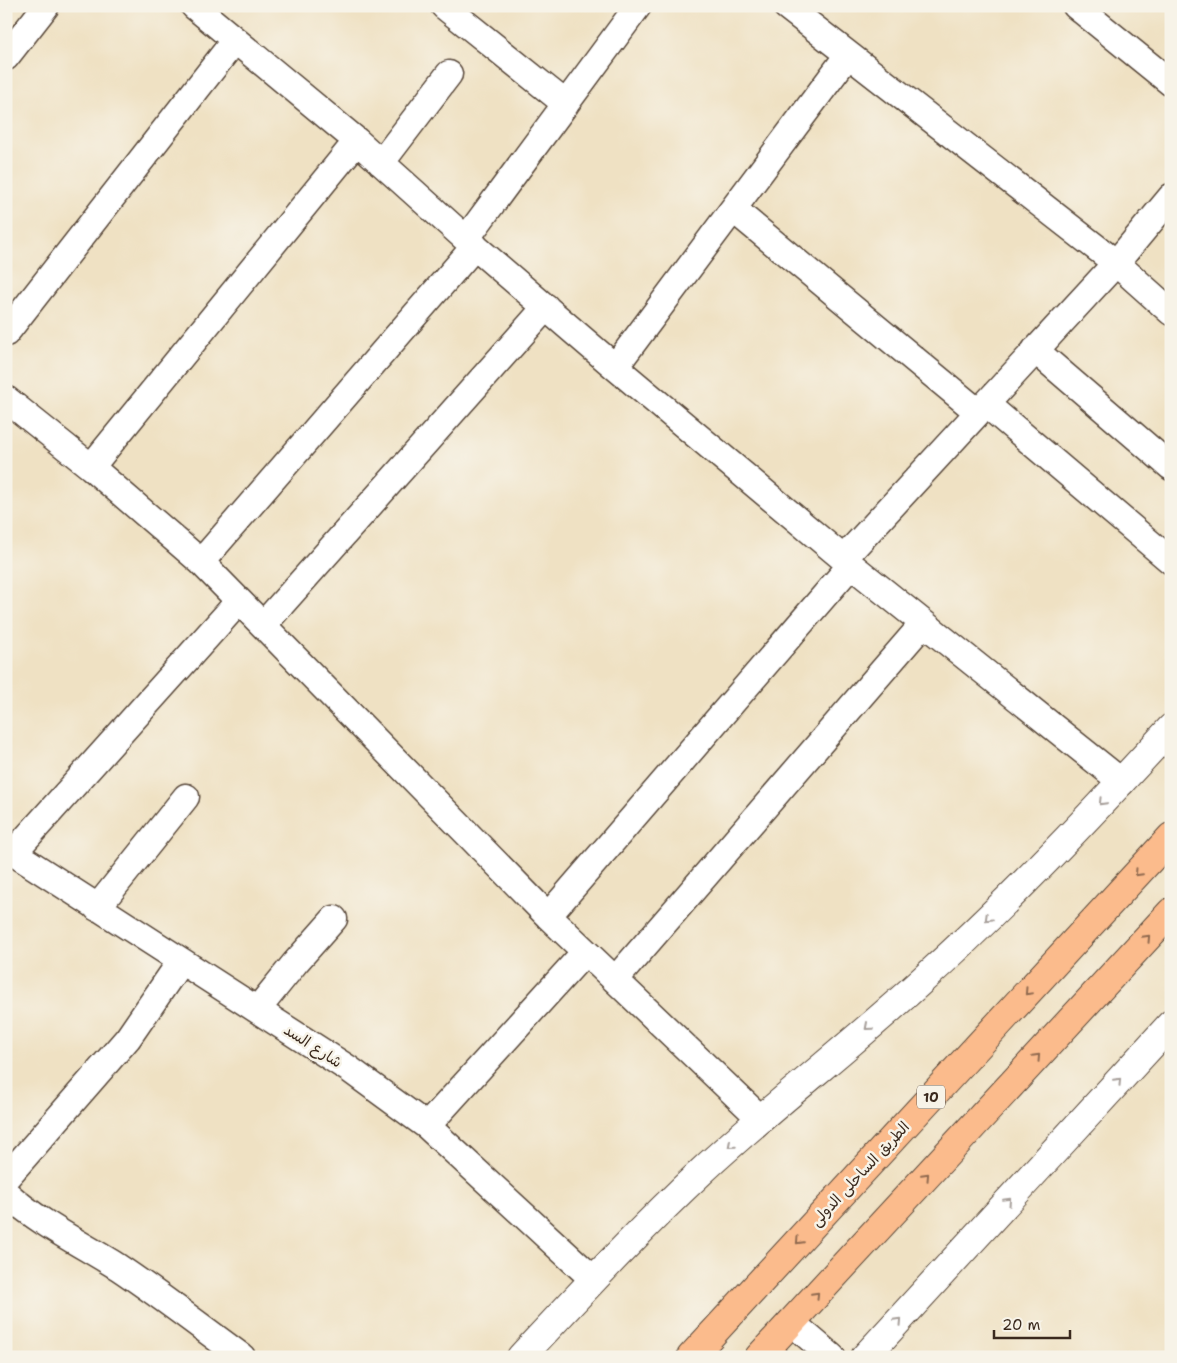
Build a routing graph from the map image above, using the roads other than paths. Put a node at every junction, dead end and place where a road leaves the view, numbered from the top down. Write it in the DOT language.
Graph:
graph roads {
  1 [pos="46,6"];
  2 [pos="194,6"];
  3 [pos="444,6"];
  4 [pos="638,6"];
  5 [pos="786,6"];
  6 [pos="1076,6"];
  7 [pos="235,40"];
  8 [pos="848,55"];
  9 [pos="6,57"];
  10 [pos="450,74"];
  11 [pos="1171,83"];
  12 [pos="566,104"];
  13 [pos="357,142"];
  14 [pos="381,163"];
  15 [pos="1171,197"];
  16 [pos="733,209"];
  17 [pos="471,242"];
  18 [pos="1116,263"];
  19 [pos="546,307"];
  20 [pos="1171,312"];
  21 [pos="6,333"];
  22 [pos="1035,350"];
  23 [pos="615,367"];
  24 [pos="6,399"];
  25 [pos="982,408"];
  26 [pos="91,467"];
  27 [pos="1171,468"];
  28 [pos="1171,561"];
  29 [pos="202,562"];
  30 [pos="847,562"];
  31 [pos="239,600"];
  32 [pos="923,624"];
  33 [pos="263,626"];
  34 [pos="1171,728"];
  35 [pos="1122,782"];
  36 [pos="186,797"];
  37 [pos="1171,837"];
  38 [pos="10,851"];
  39 [pos="98,908"];
  40 [pos="1171,912"];
  41 [pos="548,916"];
  42 [pos="334,919"];
  43 [pos="585,952"];
  44 [pos="181,960"];
  45 [pos="615,980"];
  46 [pos="257,1010"];
  47 [pos="1171,1024"];
  48 [pos="761,1119"];
  49 [pos="427,1126"];
  50 [pos="6,1178"];
  51 [pos="6,1193"];
  52 [pos="593,1280"];
  53 [pos="791,1322"];
  54 [pos="242,1357"];
  55 [pos="521,1357"];
  56 [pos="691,1357"];
  57 [pos="759,1357"];
  58 [pos="832,1357"];
  59 [pos="866,1357"];
  1 -- 9 [label="street"];
  2 -- 7 [label="street"];
  3 -- 12 [label="street"];
  4 -- 12 [label="street"];
  5 -- 8 [label="street"];
  6 -- 11 [label="street"];
  7 -- 13 [label="street"];
  7 -- 21 [label="street"];
  8 -- 16 [label="street"];
  8 -- 18 [label="street"];
  10 -- 14 [label="street"];
  12 -- 17 [label="street"];
  13 -- 14 [label="street"];
  13 -- 26 [label="street"];
  14 -- 17 [label="street"];
  15 -- 18 [label="street"];
  16 -- 23 [label="street"];
  16 -- 25 [label="street"];
  17 -- 19 [label="street"];
  17 -- 29 [label="street"];
  18 -- 20 [label="street"];
  18 -- 22 [label="street"];
  19 -- 23 [label="street"];
  19 -- 33 [label="street"];
  22 -- 25 [label="street"];
  22 -- 27 [label="street"];
  23 -- 30 [label="street"];
  24 -- 26 [label="street"];
  25 -- 28 [label="street"];
  25 -- 30 [label="street"];
  26 -- 29 [label="street"];
  29 -- 31 [label="street"];
  30 -- 32 [label="street"];
  30 -- 41 [label="street"];
  31 -- 33 [label="street"];
  31 -- 38 [label="street"];
  32 -- 35 [label="street"];
  32 -- 45 [label="street"];
  33 -- 41 [label="street"];
  34 -- 35 [label="street"];
  35 -- 48 [label="street, one-way"];
  36 -- 39 [label="street"];
  37 -- 56 [label="highway, الطريق الساحلى الدولى / 10, one-way"];
  38 -- 39 [label="street, شارع السد"];
  39 -- 44 [label="street, شارع السد"];
  53 -- 40 [label="highway, one-way"];
  41 -- 43 [label="street"];
  42 -- 46 [label="street"];
  43 -- 45 [label="street"];
  43 -- 49 [label="street"];
  44 -- 46 [label="street, شارع السد"];
  44 -- 50 [label="street"];
  45 -- 48 [label="street"];
  46 -- 49 [label="street, شارع السد"];
  59 -- 47 [label="street, one-way"];
  48 -- 52 [label="street, one-way"];
  49 -- 52 [label="street, شارع السد"];
  51 -- 54 [label="street"];
  52 -- 55 [label="street"];
  53 -- 57 [label="highway"];
  53 -- 58 [label="street"];
}
